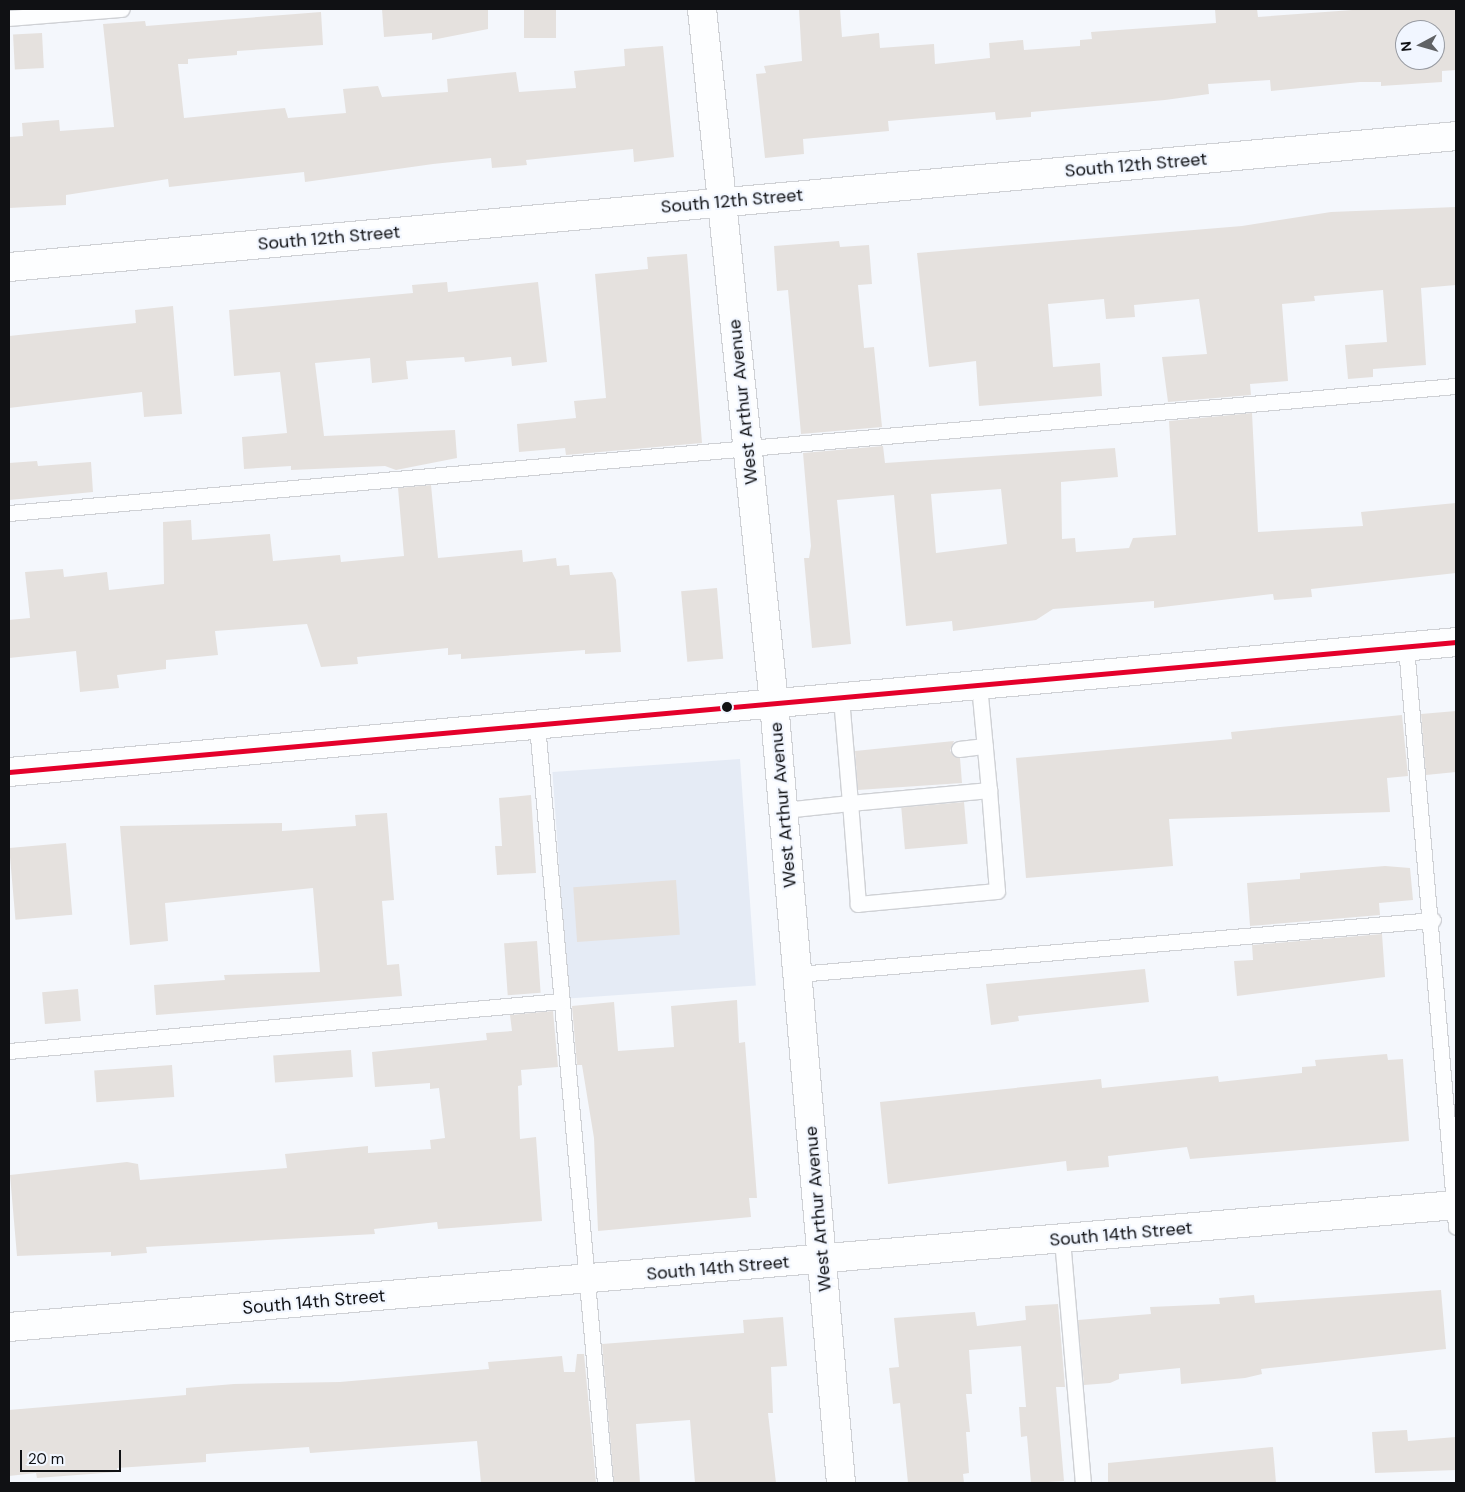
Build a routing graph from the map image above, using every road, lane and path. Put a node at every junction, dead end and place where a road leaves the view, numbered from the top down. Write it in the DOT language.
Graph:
graph roads {
  1 [pos="122,9"];
  2 [pos="702,9"];
  3 [pos="9,18"];
  4 [pos="1456,136"];
  5 [pos="722,202"];
  6 [pos="9,267"];
  7 [pos="1456,386"];
  8 [pos="746,448"];
  9 [pos="9,513"];
  10 [pos="1456,642"];
  11 [pos="1406,647"];
  12 [pos="979,685"];
  13 [pos="841,698"];
  14 [pos="774,703"];
  15 [pos="537,725"];
  16 [pos="985,746"];
  17 [pos="959,749"];
  18 [pos="9,772"];
  19 [pos="989,790"];
  20 [pos="850,803"];
  21 [pos="784,810"];
  22 [pos="1433,920"];
  23 [pos="798,974"];
  24 [pos="562,1001"];
  25 [pos="9,1051"];
  26 [pos="1456,1213"];
  27 [pos="1062,1239"];
  28 [pos="822,1258"];
  29 [pos="587,1280"];
  30 [pos="9,1327"];
  31 [pos="605,1483"];
  32 [pos="842,1483"];
  33 [pos="1083,1483"];
  1 -- 3 [label="lane"];
  2 -- 5 [label="street, West Arthur Avenue"];
  4 -- 5 [label="street, South 12th Street"];
  5 -- 6 [label="street, South 12th Street"];
  5 -- 8 [label="street, West Arthur Avenue"];
  7 -- 8 [label="lane"];
  8 -- 9 [label="lane"];
  8 -- 14 [label="street, West Arthur Avenue"];
  10 -- 11 [label="street"];
  11 -- 12 [label="street"];
  11 -- 22 [label="lane"];
  12 -- 13 [label="street"];
  12 -- 16 [label="lane"];
  13 -- 14 [label="street"];
  13 -- 20 [label="lane"];
  14 -- 15 [label="street"];
  14 -- 21 [label="street, West Arthur Avenue"];
  15 -- 18 [label="street"];
  15 -- 24 [label="lane"];
  16 -- 17 [label="lane"];
  16 -- 19 [label="lane"];
  19 -- 20 [label="lane"];
  19 -- 20 [label="lane"];
  20 -- 21 [label="lane"];
  21 -- 23 [label="street, West Arthur Avenue"];
  22 -- 23 [label="lane"];
  22 -- 26 [label="lane"];
  23 -- 28 [label="street, West Arthur Avenue"];
  24 -- 25 [label="lane"];
  24 -- 29 [label="lane"];
  26 -- 27 [label="street, South 14th Street"];
  27 -- 28 [label="street, South 14th Street"];
  27 -- 33 [label="lane"];
  28 -- 29 [label="street, South 14th Street"];
  28 -- 32 [label="street, West Arthur Avenue"];
  29 -- 30 [label="street, South 14th Street"];
  29 -- 31 [label="lane"];
}
